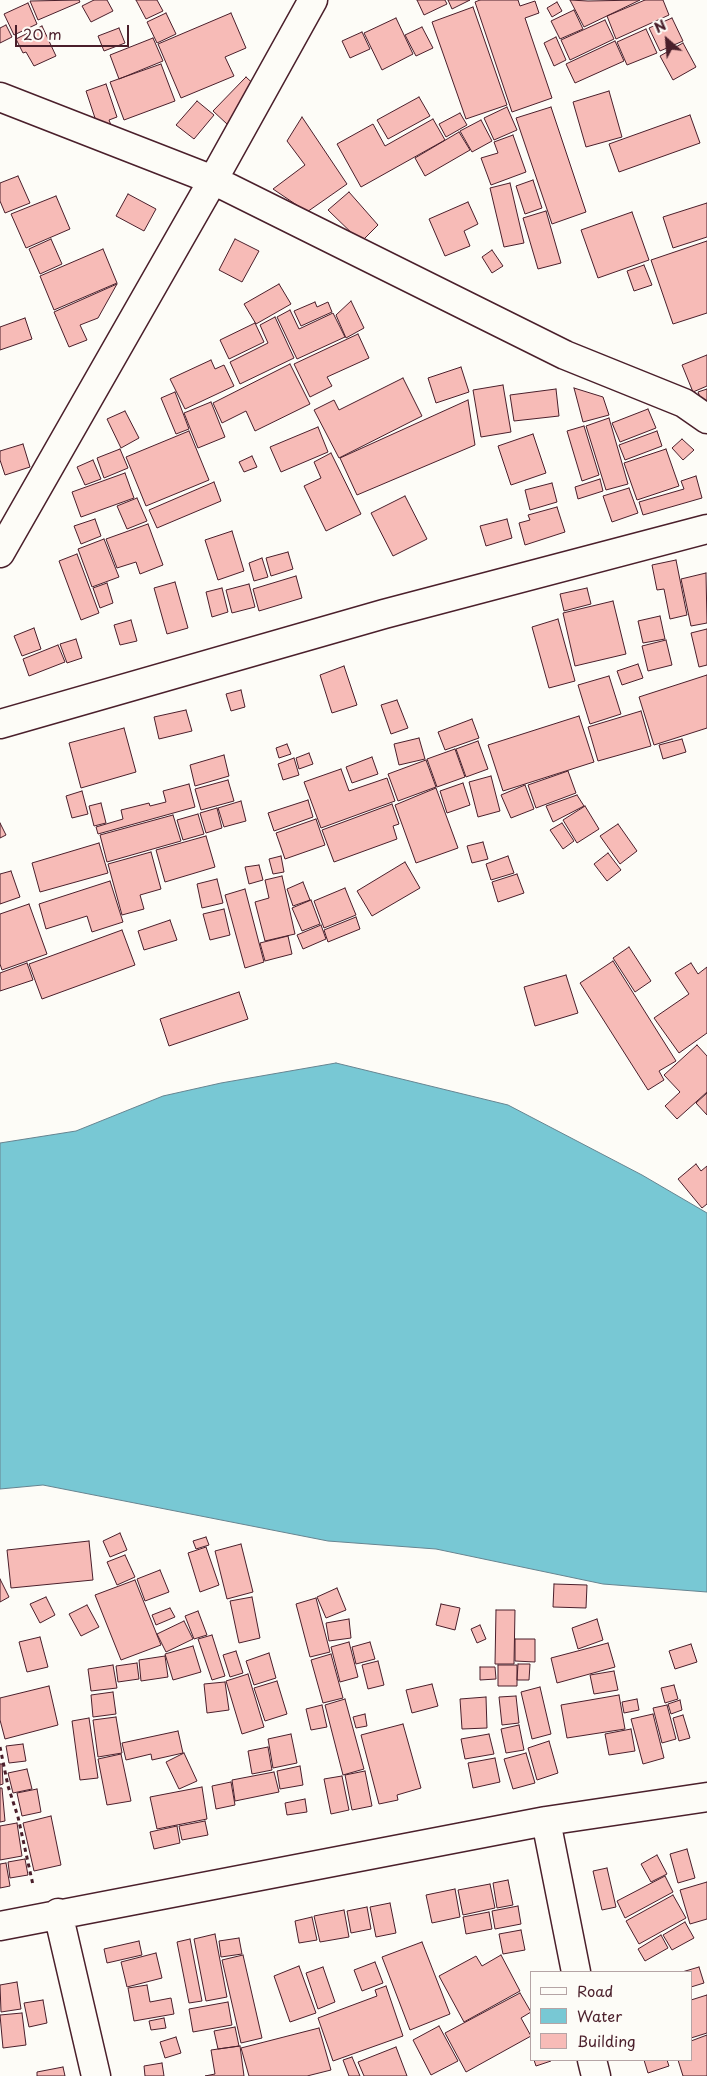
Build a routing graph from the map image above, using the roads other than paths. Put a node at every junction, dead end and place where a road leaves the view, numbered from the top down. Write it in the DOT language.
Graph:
graph roads {
  1 [pos="313,0"];
  2 [pos="0,97"];
  3 [pos="213,180"];
  4 [pos="707,419"];
  5 [pos="707,529"];
  6 [pos="0,553"];
  7 [pos="0,724"];
  8 [pos="707,1797"];
  9 [pos="546,1821"];
  10 [pos="49,1915"];
  11 [pos="0,1926"];
  12 [pos="576,1971"];
  13 [pos="592,2061"];
  14 [pos="96,2076"];
  15 [pos="596,2076"];
  1 -- 3 [label="street"];
  2 -- 3 [label="street"];
  3 -- 4 [label="street"];
  3 -- 6 [label="street"];
  5 -- 7 [label="street"];
  8 -- 9 [label="street"];
  9 -- 10 [label="street"];
  9 -- 12 [label="street"];
  10 -- 11 [label="street"];
  10 -- 14 [label="street"];
  13 -- 15 [label="street"];
}
